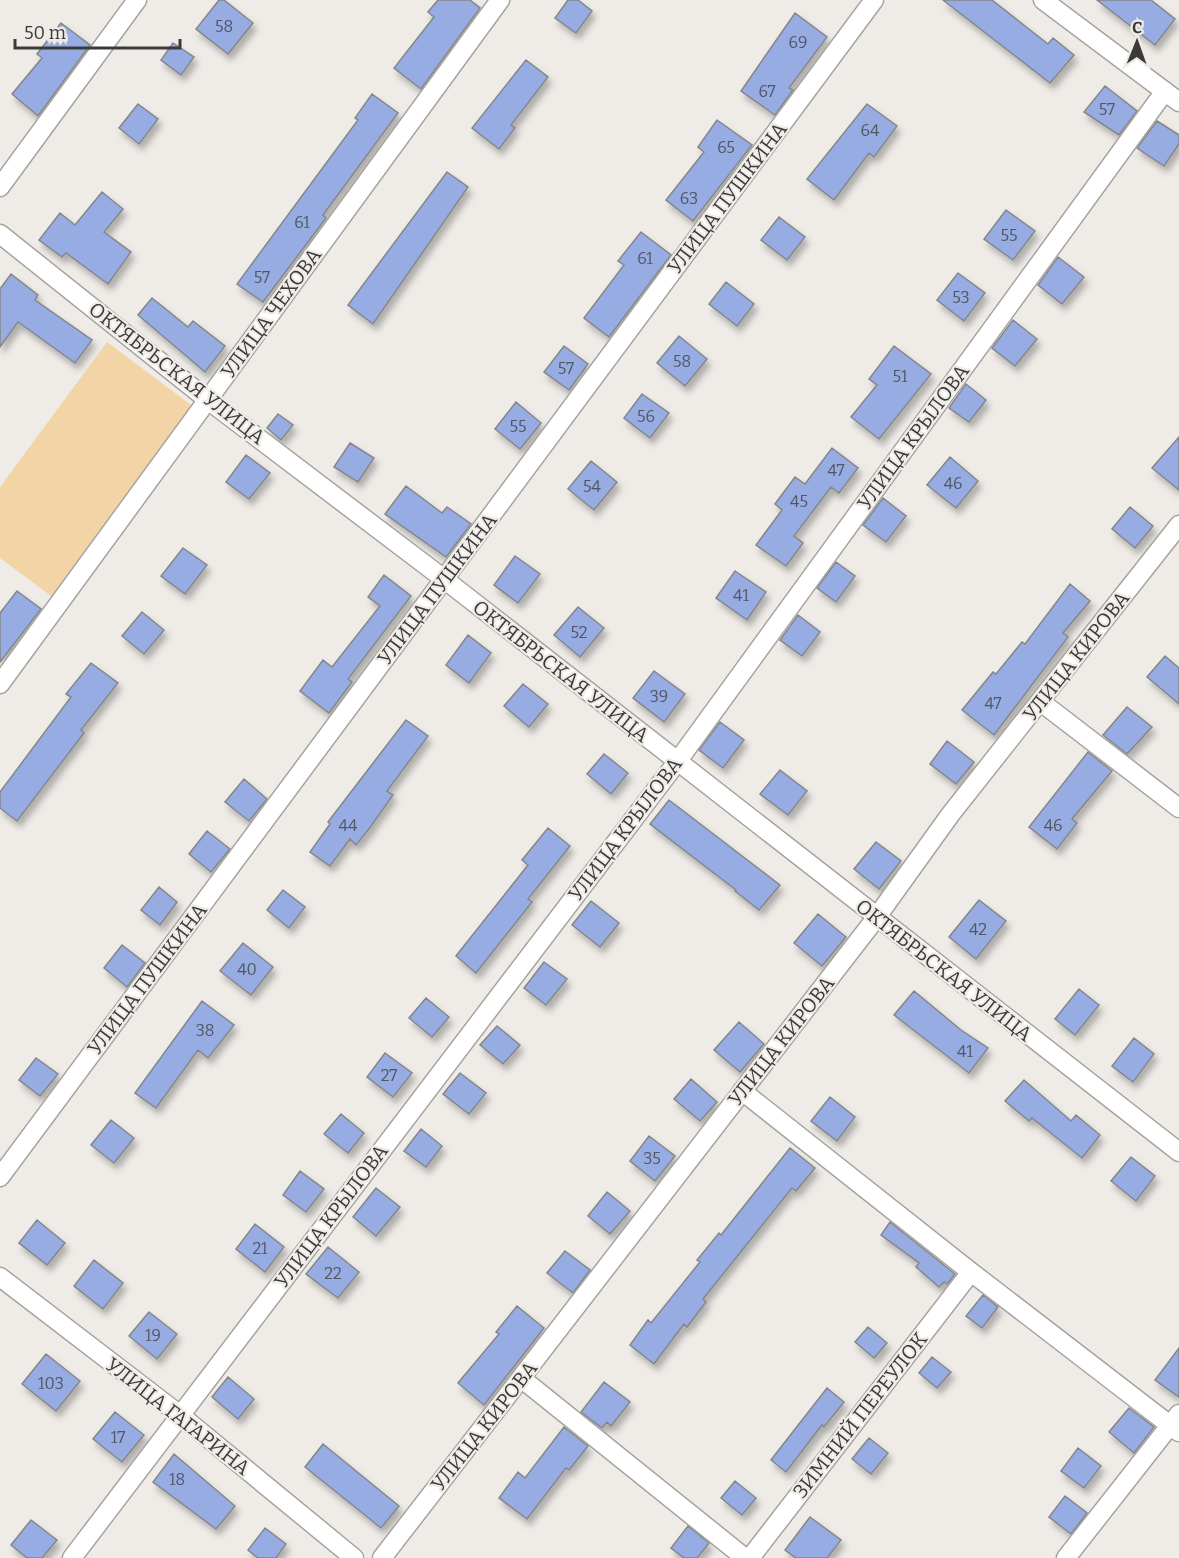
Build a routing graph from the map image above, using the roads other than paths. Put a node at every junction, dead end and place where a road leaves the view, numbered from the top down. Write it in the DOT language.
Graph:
graph roads {
  1 [pos="137,0"];
  2 [pos="500,0"];
  3 [pos="874,0"];
  4 [pos="1043,0"];
  5 [pos="1172,96"];
  6 [pos="0,187"];
  7 [pos="0,234"];
  8 [pos="208,400"];
  9 [pos="1179,525"];
  10 [pos="444,579"];
  11 [pos="0,684"];
  12 [pos="1041,702"];
  13 [pos="677,762"];
  14 [pos="1179,808"];
  15 [pos="876,918"];
  16 [pos="742,1091"];
  17 [pos="1179,1152"];
  18 [pos="0,1177"];
  19 [pos="971,1272"];
  20 [pos="0,1277"];
  21 [pos="521,1378"];
  22 [pos="180,1415"];
  23 [pos="1176,1423"];
  24 [pos="72,1558"];
  25 [pos="354,1558"];
  26 [pos="382,1558"];
  27 [pos="745,1558"];
  28 [pos="750,1558"];
  29 [pos="1066,1558"];
  1 -- 6 [label="street"];
  2 -- 8 [label="street, УЛИЦА ЧЕХОВА"];
  3 -- 10 [label="street, УЛИЦА ПУШКИНА"];
  4 -- 5 [label="street"];
  5 -- 13 [label="street, УЛИЦА КРЫЛОВА"];
  7 -- 8 [label="street, ОКТЯБРЬСКАЯ УЛИЦА"];
  8 -- 10 [label="street, ОКТЯБРЬСКАЯ УЛИЦА"];
  8 -- 11 [label="street, УЛИЦА ЧЕХОВА"];
  9 -- 12 [label="street, УЛИЦА КИРОВА"];
  10 -- 13 [label="street, ОКТЯБРЬСКАЯ УЛИЦА"];
  10 -- 18 [label="street, УЛИЦА ПУШКИНА"];
  12 -- 14 [label="street"];
  12 -- 15 [label="street, УЛИЦА КИРОВА"];
  13 -- 15 [label="street, ОКТЯБРЬСКАЯ УЛИЦА"];
  13 -- 22 [label="street, УЛИЦА КРЫЛОВА"];
  15 -- 16 [label="street, УЛИЦА КИРОВА"];
  15 -- 17 [label="street, ОКТЯБРЬСКАЯ УЛИЦА"];
  16 -- 19 [label="street"];
  16 -- 21 [label="street, УЛИЦА КИРОВА"];
  19 -- 23 [label="street"];
  19 -- 28 [label="street, ЗИМНИЙ ПЕРЕУЛОК"];
  20 -- 22 [label="street, УЛИЦА ГАГАРИНА"];
  21 -- 26 [label="street, УЛИЦА КИРОВА"];
  21 -- 27 [label="street"];
  22 -- 24 [label="street, УЛИЦА КРЫЛОВА"];
  22 -- 25 [label="street, УЛИЦА ГАГАРИНА"];
  23 -- 29 [label="street"];
}
